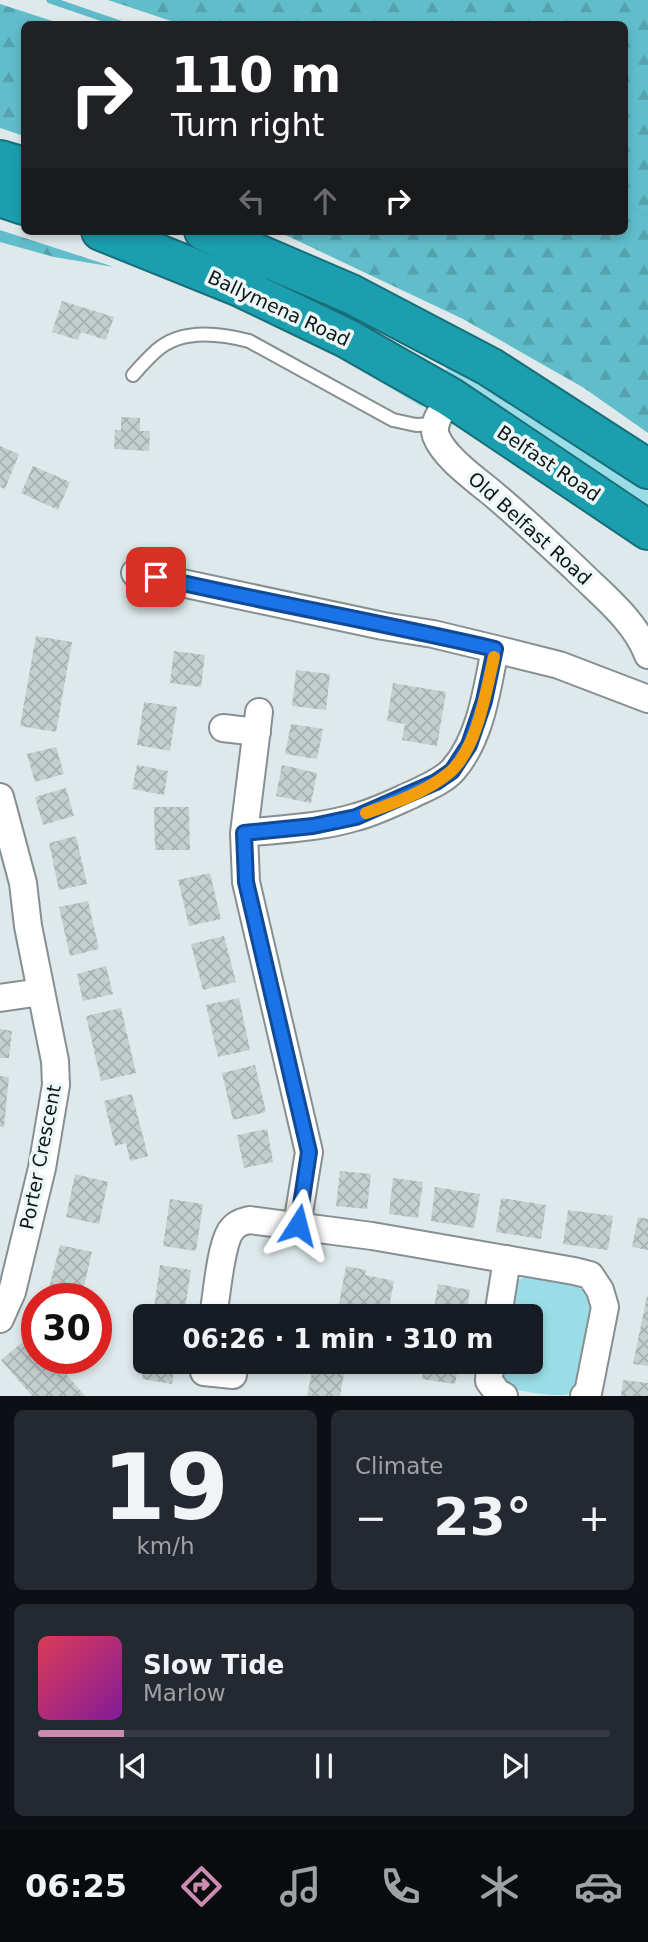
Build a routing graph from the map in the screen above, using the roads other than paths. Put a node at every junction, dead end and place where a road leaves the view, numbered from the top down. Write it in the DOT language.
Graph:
graph roads {
  1 [pos="0,160"];
  2 [pos="21,166"];
  3 [pos="0,197"];
  4 [pos="21,204"];
  5 [pos="111,235"];
  6 [pos="213,235"];
  7 [pos="133,375"];
  8 [pos="442,410"];
  9 [pos="648,469"];
  10 [pos="648,530"];
  11 [pos="135,573"];
  12 [pos="495,649"];
  13 [pos="648,657"];
  14 [pos="641,696"];
  15 [pos="223,728"];
  16 [pos="0,797"];
  17 [pos="244,833"];
  18 [pos="41,992"];
  19 [pos="0,998"];
  20 [pos="298,1225"];
  21 [pos="507,1259"];
  22 [pos="215,1304"];
  23 [pos="500,1304"];
  24 [pos="0,1319"];
  25 [pos="218,1374"];
  26 [pos="489,1374"];
  27 [pos="233,1375"];
  28 [pos="504,1396"];
  29 [pos="584,1396"];
  1 -- 2 [label="highway"];
  3 -- 4 [label="highway"];
  5 -- 8 [label="highway, Ballymena Road"];
  6 -- 9 [label="highway, Ballymena Road"];
  7 -- 8 [label="lane"];
  8 -- 10 [label="highway, Belfast Road"];
  8 -- 13 [label="street, Old Belfast Road"];
  11 -- 12 [label="street"];
  12 -- 14 [label="street"];
  12 -- 17 [label="street"];
  13 -- 14 [label="street, Old Belfast Road"];
  15 -- 17 [label="street"];
  16 -- 18 [label="street, Porter Crescent"];
  17 -- 20 [label="street"];
  18 -- 19 [label="street"];
  18 -- 24 [label="street, Porter Crescent"];
  20 -- 21 [label="street"];
  20 -- 22 [label="street"];
  21 -- 23 [label="street"];
  21 -- 29 [label="street"];
  25 -- 27 [label="street"];
  26 -- 28 [label="street"];
}
